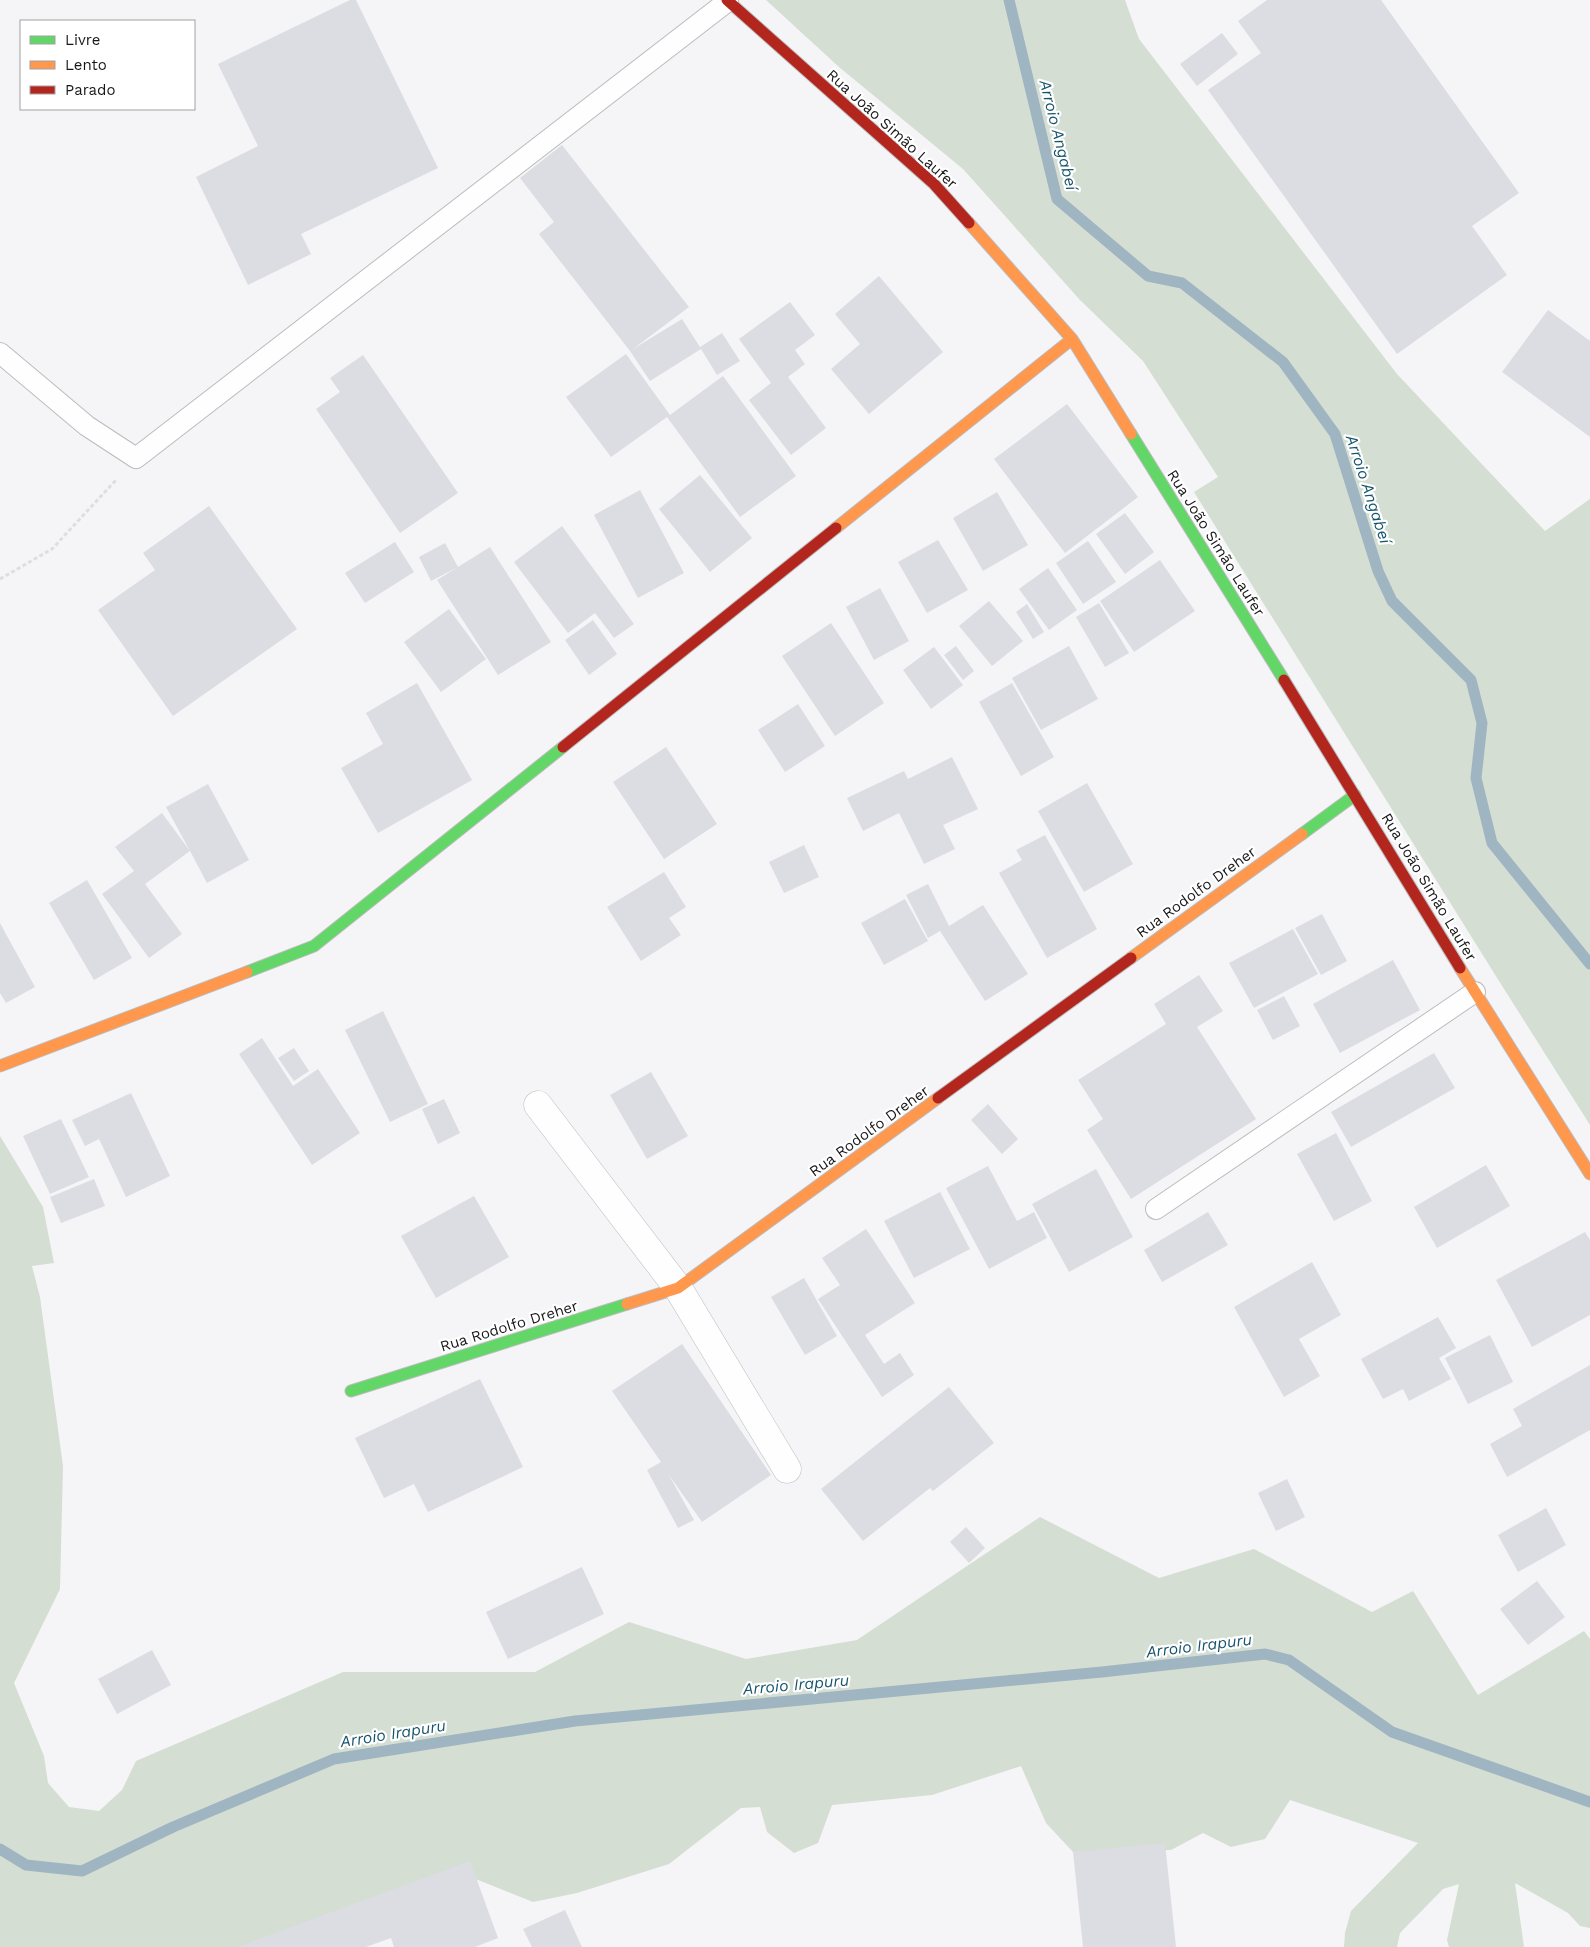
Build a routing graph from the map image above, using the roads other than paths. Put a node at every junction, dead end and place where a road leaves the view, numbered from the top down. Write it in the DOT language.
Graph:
graph roads {
  1 [pos="728,0"];
  2 [pos="1072,339"];
  3 [pos="0,353"];
  4 [pos="1355,795"];
  5 [pos="1476,992"];
  6 [pos="0,1066"];
  7 [pos="538,1105"];
  8 [pos="1590,1174"];
  9 [pos="1156,1209"];
  10 [pos="678,1288"];
  11 [pos="351,1391"];
  12 [pos="787,1469"];
  1 -- 2 [label="street, Rua João Simão Laufer"];
  1 -- 3 [label="lane"];
  2 -- 4 [label="street, Rua João Simão Laufer"];
  2 -- 6 [label="street"];
  4 -- 5 [label="street, Rua João Simão Laufer"];
  4 -- 10 [label="street, Rua Rodolfo Dreher"];
  5 -- 8 [label="street, Rua João Simão Laufer"];
  5 -- 9 [label="lane"];
  7 -- 10 [label="street"];
  10 -- 11 [label="street, Rua Rodolfo Dreher"];
  10 -- 12 [label="street"];
}
